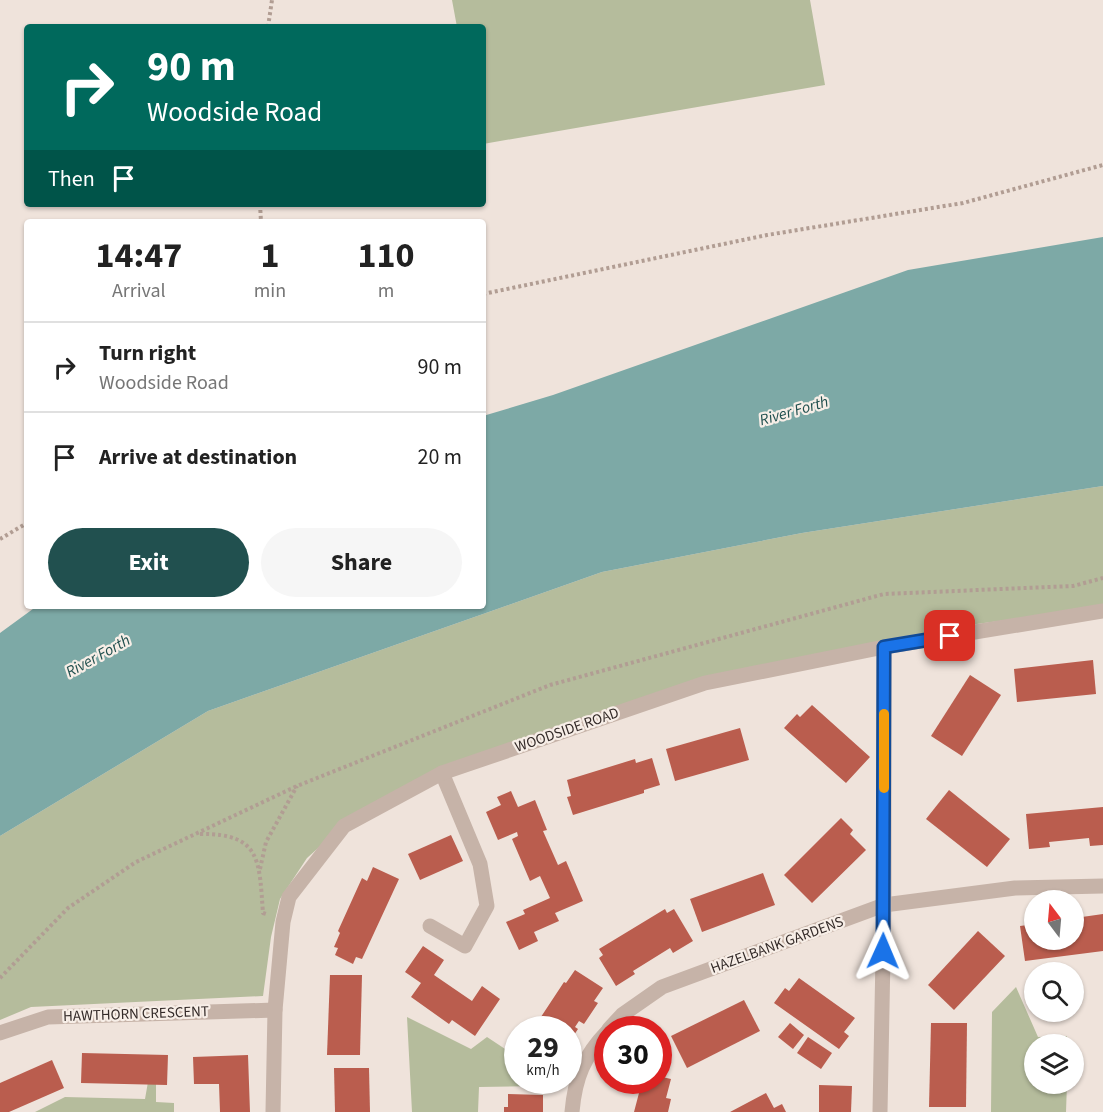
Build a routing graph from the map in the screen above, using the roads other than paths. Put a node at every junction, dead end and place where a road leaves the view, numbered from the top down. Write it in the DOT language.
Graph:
graph roads {
  1 [pos="1103,611"];
  2 [pos="884,647"];
  3 [pos="442,773"];
  4 [pos="1103,886"];
  5 [pos="884,905"];
  6 [pos="430,926"];
  7 [pos="275,1010"];
  8 [pos="621,1016"];
  9 [pos="0,1033"];
  10 [pos="594,1045"];
  11 [pos="273,1112"];
  12 [pos="572,1112"];
  13 [pos="880,1112"];
  1 -- 2 [label="street, WOODSIDE ROAD"];
  2 -- 3 [label="street, WOODSIDE ROAD"];
  2 -- 5 [label="street"];
  3 -- 6 [label="street"];
  3 -- 7 [label="street, WOODSIDE ROAD"];
  4 -- 5 [label="street, HAZELBANK GARDENS"];
  5 -- 8 [label="street, HAZELBANK GARDENS"];
  5 -- 13 [label="street"];
  7 -- 9 [label="street, HAWTHORN CRESCENT"];
  7 -- 11 [label="street, WOODSIDE ROAD"];
  10 -- 12 [label="street, HAZELBANK GARDENS"];
}
